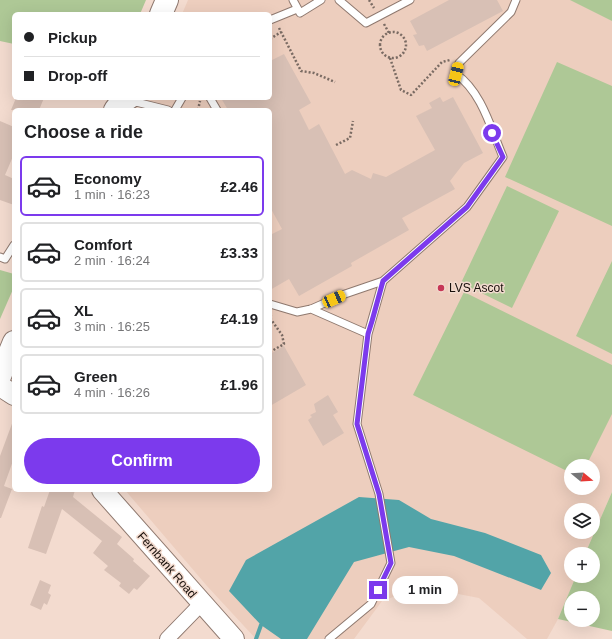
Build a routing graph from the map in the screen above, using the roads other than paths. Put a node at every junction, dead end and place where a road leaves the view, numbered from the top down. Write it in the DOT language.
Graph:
graph roads {
  1 [pos="167,0"];
  2 [pos="293,0"];
  3 [pos="321,0"];
  4 [pos="340,0"];
  5 [pos="410,0"];
  6 [pos="516,0"];
  7 [pos="297,8"];
  8 [pos="162,12"];
  9 [pos="272,19"];
  10 [pos="128,106"];
  11 [pos="148,108"];
  12 [pos="12,248"];
  13 [pos="0,257"];
  14 [pos="383,281"];
  15 [pos="272,304"];
  16 [pos="311,309"];
  17 [pos="368,334"];
  18 [pos="12,347"];
  19 [pos="0,376"];
  20 [pos="0,386"];
  21 [pos="12,394"];
  22 [pos="104,492"];
  23 [pos="201,604"];
  24 [pos="168,639"];
  25 [pos="234,639"];
  26 [pos="329,639"];
  1 -- 8 [label="main road"];
  2 -- 7 [label="lane"];
  3 -- 7 [label="lane"];
  4 -- 5 [label="lane"];
  6 -- 14 [label="lane"];
  7 -- 9 [label="lane"];
  10 -- 11 [label="lane"];
  12 -- 13 [label="lane"];
  14 -- 16 [label="lane"];
  14 -- 17 [label="lane"];
  15 -- 16 [label="lane"];
  16 -- 17 [label="lane"];
  17 -- 26 [label="lane"];
  18 -- 19 [label="main road"];
  20 -- 21 [label="street"];
  22 -- 23 [label="street, Fernbank Road"];
  23 -- 24 [label="street"];
  23 -- 25 [label="street, Fernbank Road"];
}
